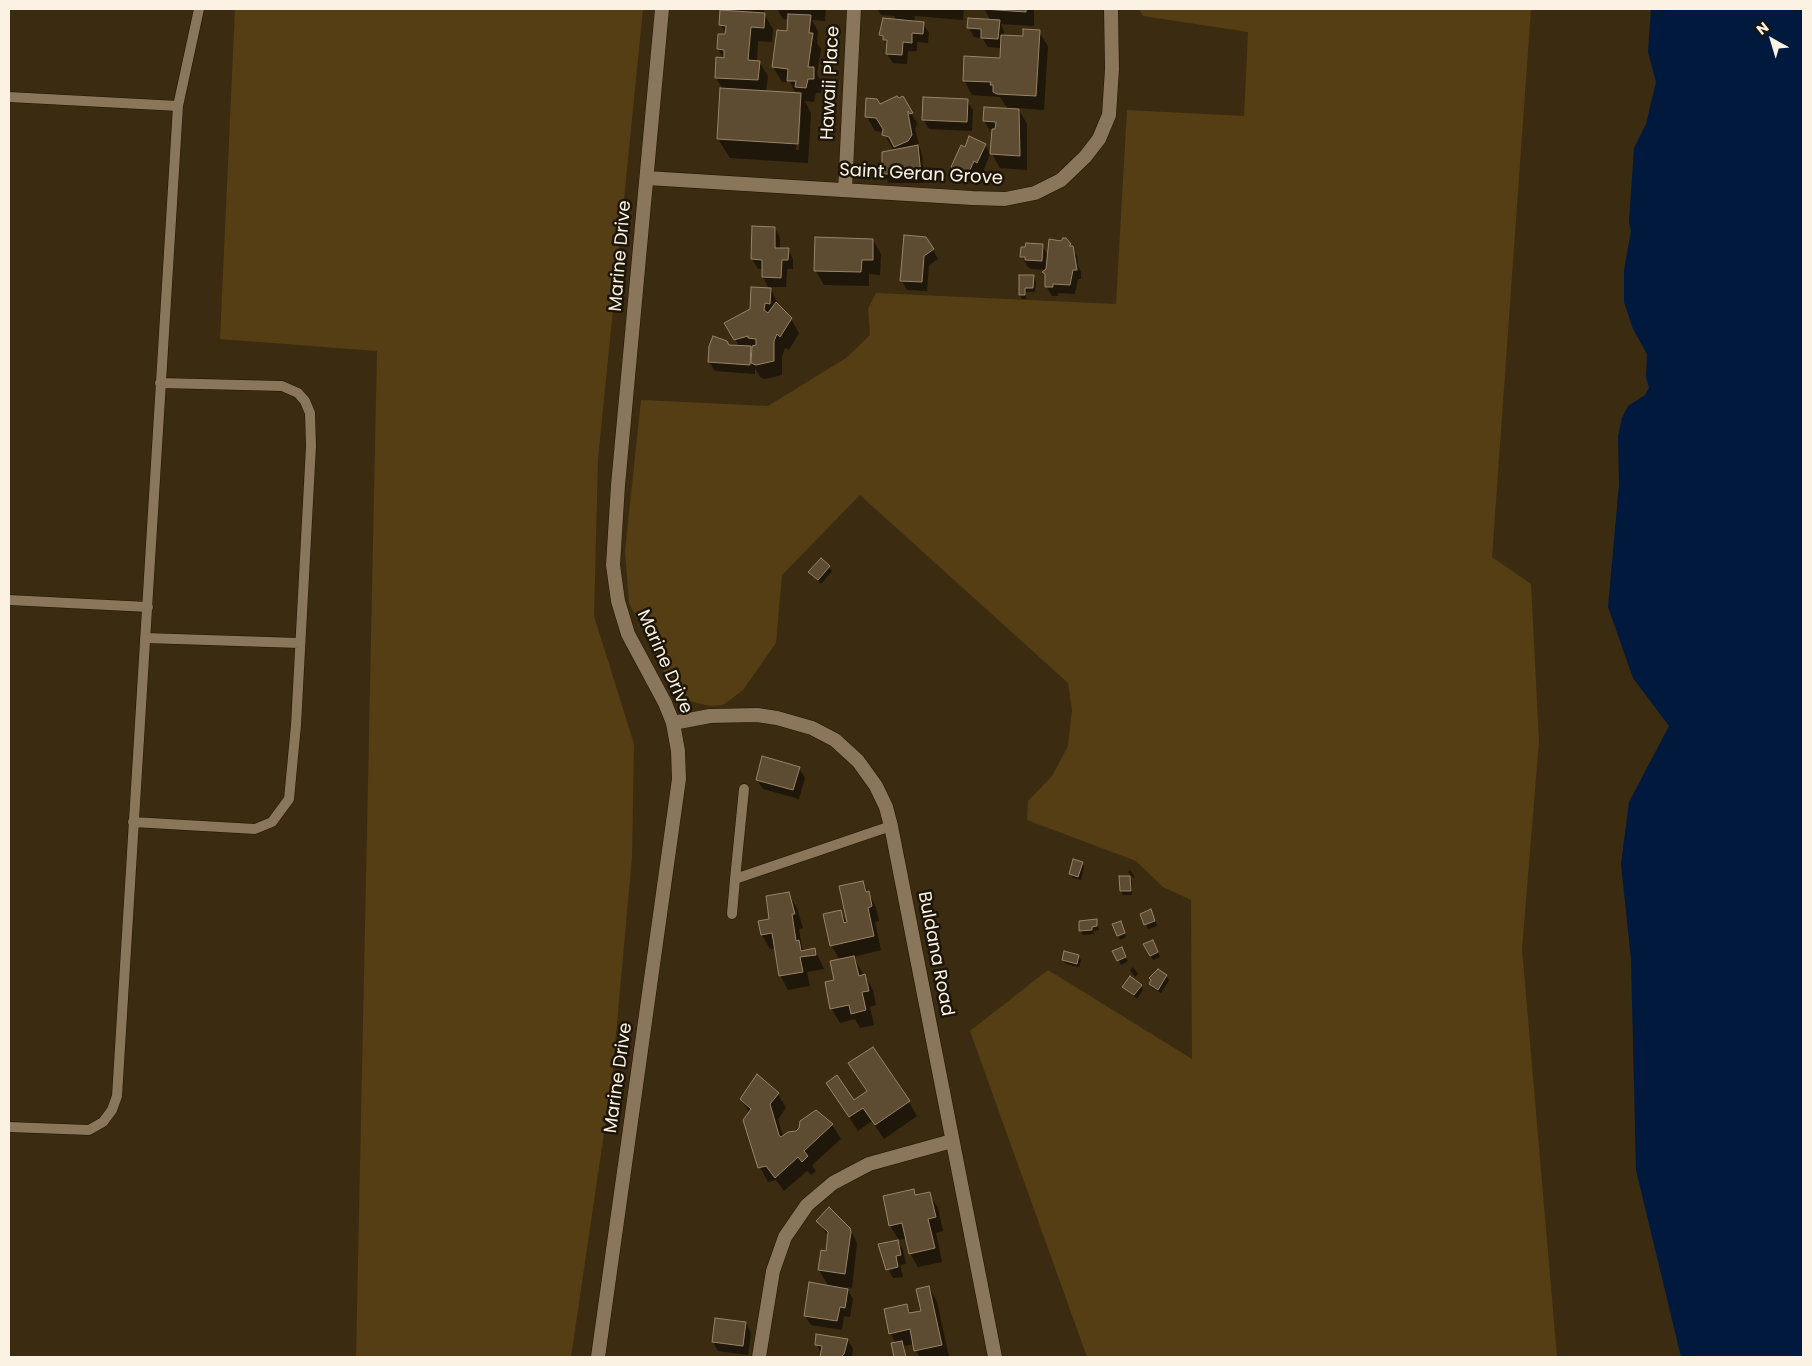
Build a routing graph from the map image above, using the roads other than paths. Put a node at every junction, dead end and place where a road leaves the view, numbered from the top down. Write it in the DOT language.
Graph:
graph roads {
  1 [pos="199,9"];
  2 [pos="662,9"];
  3 [pos="854,9"];
  4 [pos="1111,9"];
  5 [pos="9,97"];
  6 [pos="178,106"];
  7 [pos="647,178"];
  8 [pos="844,190"];
  9 [pos="160,383"];
  10 [pos="9,600"];
  11 [pos="148,607"];
  12 [pos="145,638"];
  13 [pos="299,643"];
  14 [pos="673,723"];
  15 [pos="744,789"];
  16 [pos="133,822"];
  17 [pos="891,826"];
  18 [pos="735,878"];
  19 [pos="732,914"];
  20 [pos="9,1127"];
  21 [pos="952,1141"];
  22 [pos="598,1357"];
  23 [pos="759,1357"];
  24 [pos="995,1357"];
  1 -- 6 [label="lane"];
  2 -- 7 [label="street, Marine Drive"];
  3 -- 8 [label="street, Hawaii Place"];
  4 -- 8 [label="street, Saint Geran Grove"];
  5 -- 6 [label="lane"];
  6 -- 9 [label="lane"];
  7 -- 8 [label="street, Saint Geran Grove"];
  7 -- 14 [label="street, Marine Drive"];
  9 -- 11 [label="lane"];
  9 -- 13 [label="lane"];
  10 -- 11 [label="lane"];
  11 -- 12 [label="lane"];
  12 -- 13 [label="lane"];
  12 -- 16 [label="lane"];
  13 -- 16 [label="lane"];
  14 -- 17 [label="street, Buldana Road"];
  14 -- 22 [label="street, Marine Drive"];
  15 -- 18 [label="lane"];
  16 -- 20 [label="lane"];
  17 -- 18 [label="lane"];
  17 -- 21 [label="street, Buldana Road"];
  18 -- 19 [label="lane"];
  21 -- 23 [label="street"];
  21 -- 24 [label="street, Buldana Road"];
}
